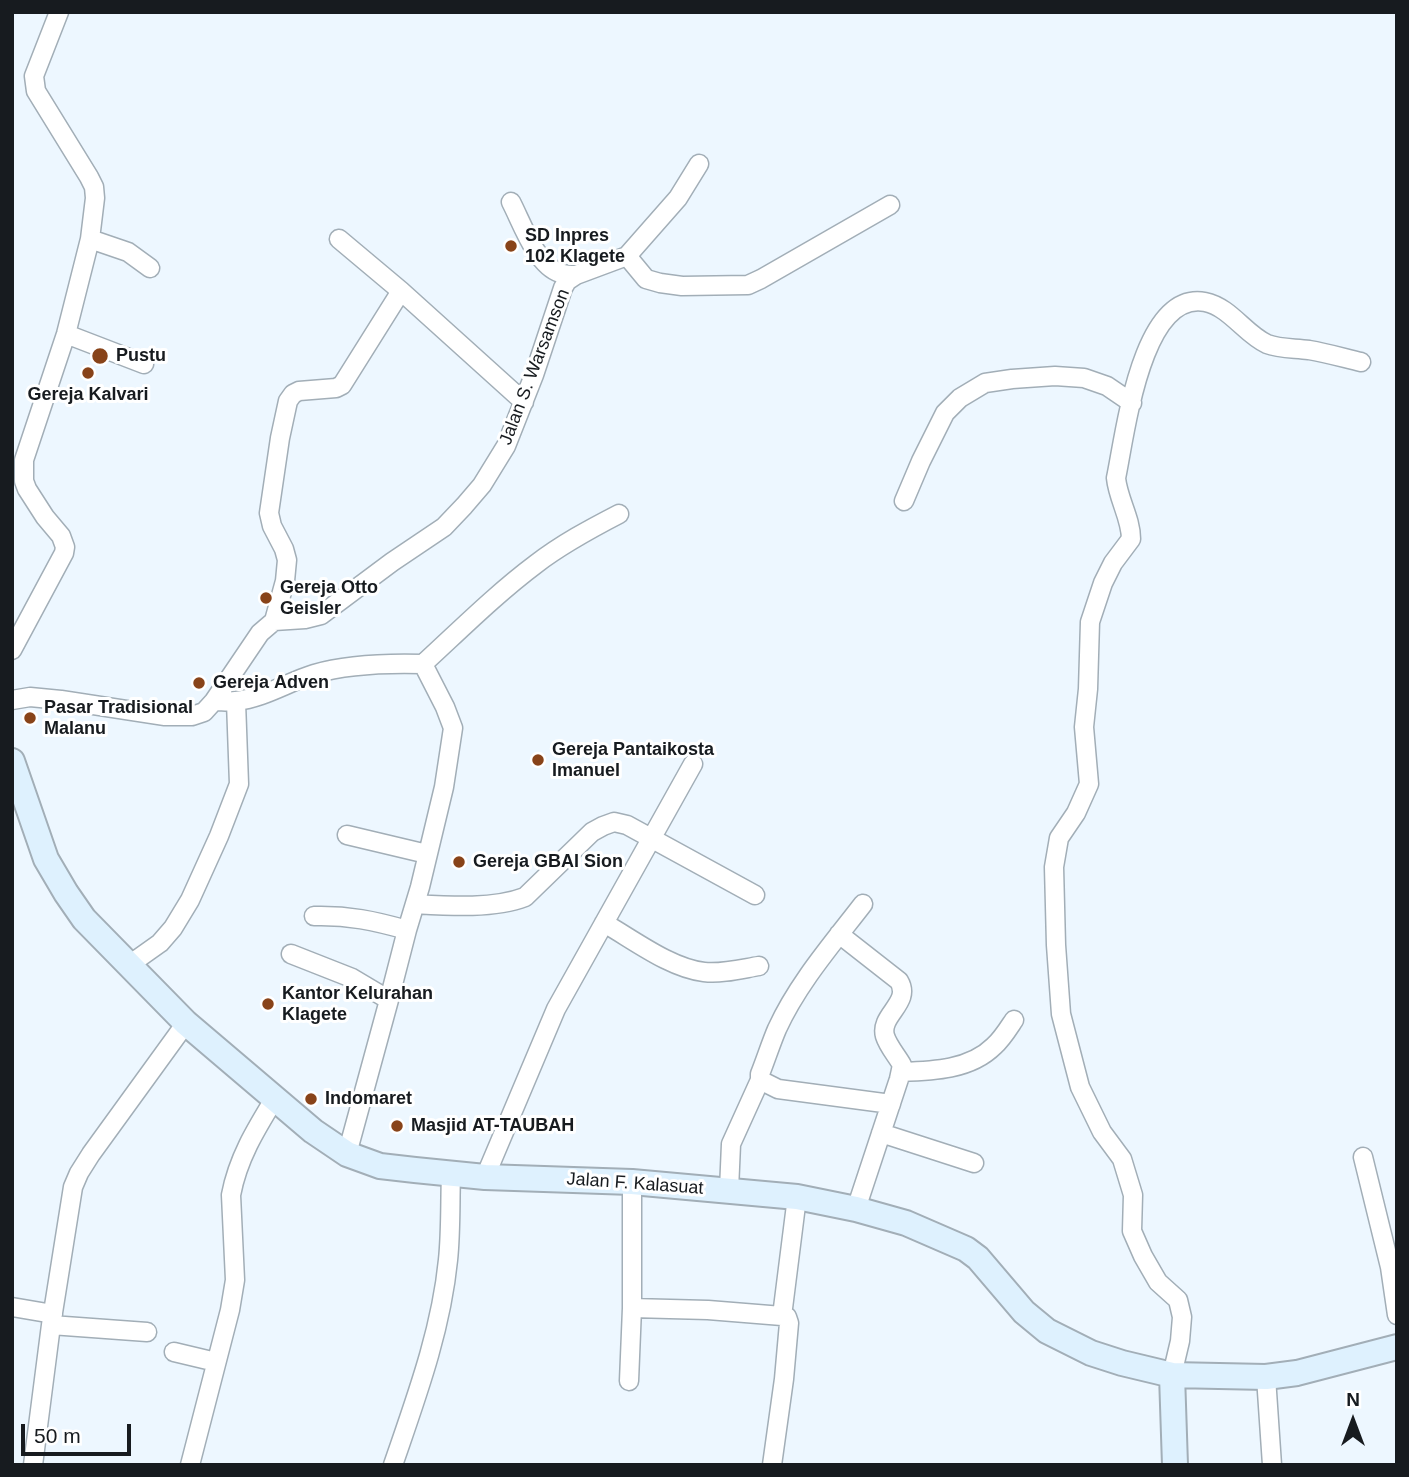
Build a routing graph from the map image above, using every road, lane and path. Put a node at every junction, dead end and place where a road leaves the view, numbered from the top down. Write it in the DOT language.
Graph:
graph roads {
  1 [pos="59,12"];
  2 [pos="699,164"];
  3 [pos="511,202"];
  4 [pos="890,205"];
  5 [pos="90,239"];
  6 [pos="339,239"];
  7 [pos="627,256"];
  8 [pos="150,268"];
  9 [pos="576,275"];
  10 [pos="401,291"];
  11 [pos="66,334"];
  12 [pos="1361,362"];
  13 [pos="144,364"];
  14 [pos="524,402"];
  15 [pos="1132,403"];
  16 [pos="904,501"];
  17 [pos="619,514"];
  18 [pos="274,621"];
  19 [pos="12,650"];
  20 [pos="423,664"];
  21 [pos="12,700"];
  22 [pos="215,701"];
  23 [pos="236,702"];
  24 [pos="12,761"];
  25 [pos="693,764"];
  26 [pos="347,835"];
  27 [pos="651,837"];
  28 [pos="427,854"];
  29 [pos="755,895"];
  30 [pos="415,904"];
  31 [pos="863,904"];
  32 [pos="314,916"];
  33 [pos="604,923"];
  34 [pos="407,930"];
  35 [pos="839,934"];
  36 [pos="291,954"];
  37 [pos="129,965"];
  38 [pos="759,966"];
  39 [pos="389,1000"];
  40 [pos="1014,1020"];
  41 [pos="186,1023"];
  42 [pos="901,1072"];
  43 [pos="760,1080"];
  44 [pos="275,1098"];
  45 [pos="891,1104"];
  46 [pos="881,1133"];
  47 [pos="347,1154"];
  48 [pos="1363,1157"];
  49 [pos="974,1163"];
  50 [pos="451,1173"];
  51 [pos="485,1177"];
  52 [pos="632,1182"];
  53 [pos="729,1191"];
  54 [pos="797,1197"];
  55 [pos="856,1209"];
  56 [pos="1393,1267"];
  57 [pos="12,1307"];
  58 [pos="632,1308"];
  59 [pos="1397,1315"];
  60 [pos="782,1316"];
  61 [pos="52,1319"];
  62 [pos="147,1332"];
  63 [pos="1397,1346"];
  64 [pos="174,1352"];
  65 [pos="216,1362"];
  66 [pos="1172,1375"];
  67 [pos="1266,1377"];
  68 [pos="629,1381"];
  69 [pos="33,1465"];
  70 [pos="190,1465"];
  71 [pos="393,1465"];
  72 [pos="772,1465"];
  73 [pos="1175,1465"];
  74 [pos="1272,1465"];
  1 -- 5 [label="street"];
  2 -- 7 [label="street, Jalan S. Warsamson"];
  3 -- 9 [label="street"];
  4 -- 7 [label="street"];
  5 -- 8 [label="street"];
  5 -- 11 [label="street"];
  6 -- 10 [label="street"];
  7 -- 9 [label="street, Jalan S. Warsamson"];
  9 -- 14 [label="street, Jalan S. Warsamson"];
  10 -- 14 [label="street"];
  10 -- 18 [label="street"];
  11 -- 13 [label="street"];
  11 -- 19 [label="street"];
  12 -- 15 [label="street"];
  14 -- 18 [label="street, Jalan S. Warsamson"];
  15 -- 16 [label="street"];
  15 -- 66 [label="street"];
  17 -- 20 [label="street"];
  18 -- 22 [label="street"];
  20 -- 23 [label="street"];
  20 -- 28 [label="street"];
  21 -- 22 [label="street"];
  22 -- 23 [label="street"];
  23 -- 37 [label="street"];
  24 -- 37 [label="street, Jalan F. Kalasuat"];
  25 -- 27 [label="street"];
  26 -- 28 [label="street"];
  27 -- 29 [label="street"];
  27 -- 30 [label="street"];
  27 -- 33 [label="street"];
  28 -- 30 [label="street"];
  30 -- 34 [label="street"];
  31 -- 35 [label="street"];
  32 -- 34 [label="street"];
  33 -- 38 [label="street"];
  33 -- 51 [label="street"];
  34 -- 39 [label="street"];
  35 -- 42 [label="street"];
  35 -- 43 [label="street"];
  36 -- 39 [label="street"];
  37 -- 41 [label="street, Jalan F. Kalasuat"];
  39 -- 47 [label="street"];
  40 -- 42 [label="street"];
  41 -- 44 [label="street, Jalan F. Kalasuat"];
  41 -- 61 [label="street"];
  42 -- 45 [label="street"];
  43 -- 45 [label="street"];
  43 -- 53 [label="street"];
  44 -- 47 [label="street, Jalan F. Kalasuat"];
  44 -- 65 [label="street"];
  45 -- 46 [label="street"];
  46 -- 49 [label="street"];
  46 -- 55 [label="street"];
  47 -- 50 [label="street, Jalan F. Kalasuat"];
  48 -- 56 [label="street"];
  50 -- 51 [label="street, Jalan F. Kalasuat"];
  50 -- 71 [label="street"];
  51 -- 52 [label="street, Jalan F. Kalasuat"];
  52 -- 53 [label="street, Jalan F. Kalasuat"];
  52 -- 58 [label="street"];
  53 -- 54 [label="street, Jalan F. Kalasuat"];
  54 -- 55 [label="street, Jalan F. Kalasuat"];
  54 -- 60 [label="street"];
  55 -- 66 [label="street, Jalan F. Kalasuat"];
  56 -- 59 [label="street"];
  57 -- 61 [label="street"];
  58 -- 60 [label="street"];
  58 -- 68 [label="street"];
  60 -- 72 [label="street"];
  61 -- 62 [label="street"];
  61 -- 69 [label="street"];
  63 -- 67 [label="street, Jalan F. Kalasuat"];
  64 -- 65 [label="street"];
  65 -- 70 [label="street"];
  66 -- 67 [label="street, Jalan F. Kalasuat"];
  66 -- 73 [label="street"];
  67 -- 74 [label="street"];
}
